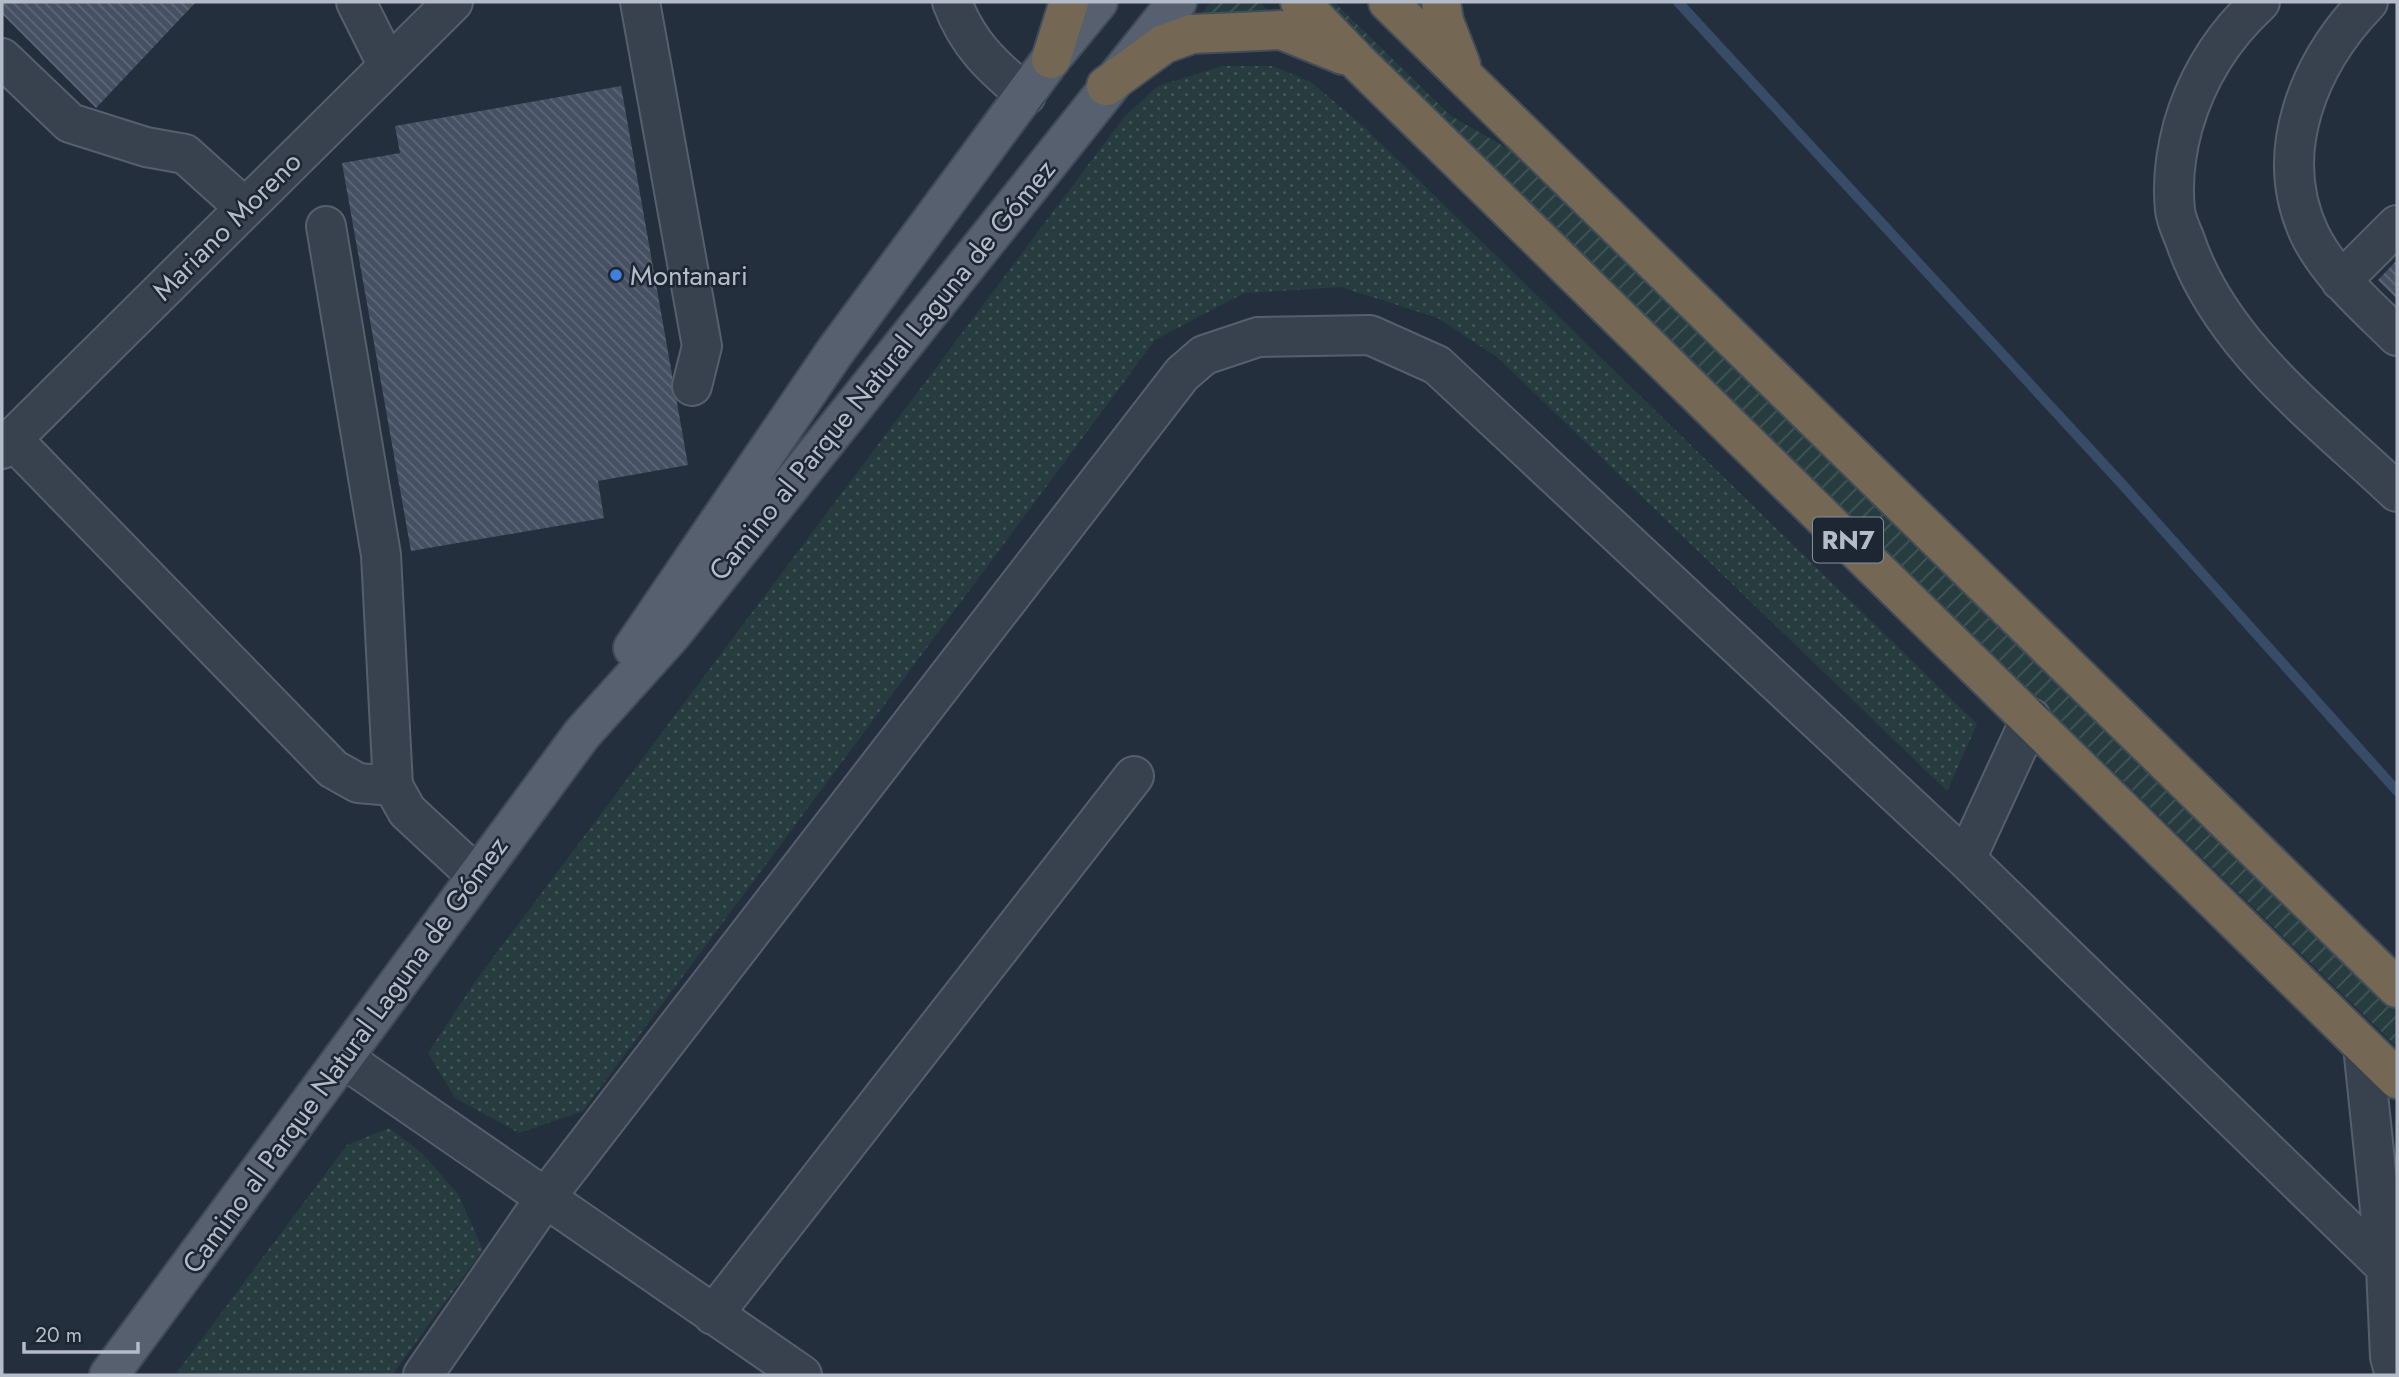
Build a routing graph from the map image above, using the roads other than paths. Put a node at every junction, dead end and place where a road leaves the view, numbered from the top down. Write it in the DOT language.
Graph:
graph roads {
  1 [pos="356,2"];
  2 [pos="453,2"];
  3 [pos="640,2"];
  4 [pos="952,2"];
  5 [pos="1069,2"];
  6 [pos="1098,2"];
  7 [pos="1177,2"];
  8 [pos="1300,2"];
  9 [pos="1388,2"];
  10 [pos="1441,2"];
  11 [pos="2260,2"];
  12 [pos="2368,2"];
  13 [pos="2,58"];
  14 [pos="1051,59"];
  15 [pos="1357,61"];
  16 [pos="388,66"];
  17 [pos="1465,77"];
  18 [pos="1107,86"];
  19 [pos="1026,95"];
  20 [pos="245,208"];
  21 [pos="2397,225"];
  22 [pos="326,226"];
  23 [pos="2341,281"];
  24 [pos="2397,336"];
  25 [pos="692,386"];
  26 [pos="7,444"];
  27 [pos="2397,492"];
  28 [pos="2031,718"];
  29 [pos="582,734"];
  30 [pos="1134,776"];
  31 [pos="393,786"];
  32 [pos="1966,859"];
  33 [pos="477,877"];
  34 [pos="2397,988"];
  35 [pos="2363,1046"];
  36 [pos="343,1058"];
  37 [pos="2397,1079"];
  38 [pos="546,1196"];
  39 [pos="2386,1267"];
  40 [pos="713,1315"];
  41 [pos="109,1375"];
  42 [pos="423,1375"];
  43 [pos="802,1375"];
  44 [pos="2395,1375"];
  1 -- 16 [label="street"];
  2 -- 16 [label="street, Mariano Moreno"];
  3 -- 25 [label="street"];
  4 -- 19 [label="street"];
  5 -- 14 [label="highway"];
  6 -- 14 [label="main road, Camino al Parque Natural Laguna de Gómez"];
  7 -- 18 [label="main road, Camino al Parque Natural Laguna de Gómez"];
  8 -- 15 [label="highway, RN7"];
  9 -- 17 [label="highway, RN7"];
  10 -- 17 [label="highway"];
  11 -- 27 [label="street"];
  12 -- 23 [label="street"];
  13 -- 20 [label="street"];
  14 -- 19 [label="main road, Camino al Parque Natural Laguna de Gómez"];
  15 -- 18 [label="highway"];
  15 -- 28 [label="highway, RN7"];
  16 -- 20 [label="street, Mariano Moreno"];
  17 -- 34 [label="highway, RN7"];
  18 -- 29 [label="main road, Camino al Parque Natural Laguna de Gómez"];
  19 -- 29 [label="main road, Camino al Parque Natural Laguna de Gómez"];
  20 -- 26 [label="street, Mariano Moreno"];
  21 -- 23 [label="street"];
  22 -- 31 [label="street"];
  23 -- 24 [label="street"];
  26 -- 31 [label="street"];
  28 -- 32 [label="street"];
  28 -- 35 [label="highway, RN7"];
  29 -- 33 [label="main road, Camino al Parque Natural Laguna de Gómez"];
  30 -- 40 [label="street"];
  31 -- 33 [label="street"];
  32 -- 38 [label="street"];
  32 -- 39 [label="street"];
  33 -- 36 [label="main road, Camino al Parque Natural Laguna de Gómez"];
  35 -- 37 [label="highway, RN7"];
  35 -- 39 [label="street"];
  36 -- 38 [label="street"];
  36 -- 41 [label="main road, Camino al Parque Natural Laguna de Gómez"];
  38 -- 40 [label="street"];
  38 -- 42 [label="street"];
  39 -- 44 [label="street"];
  40 -- 43 [label="street"];
}
